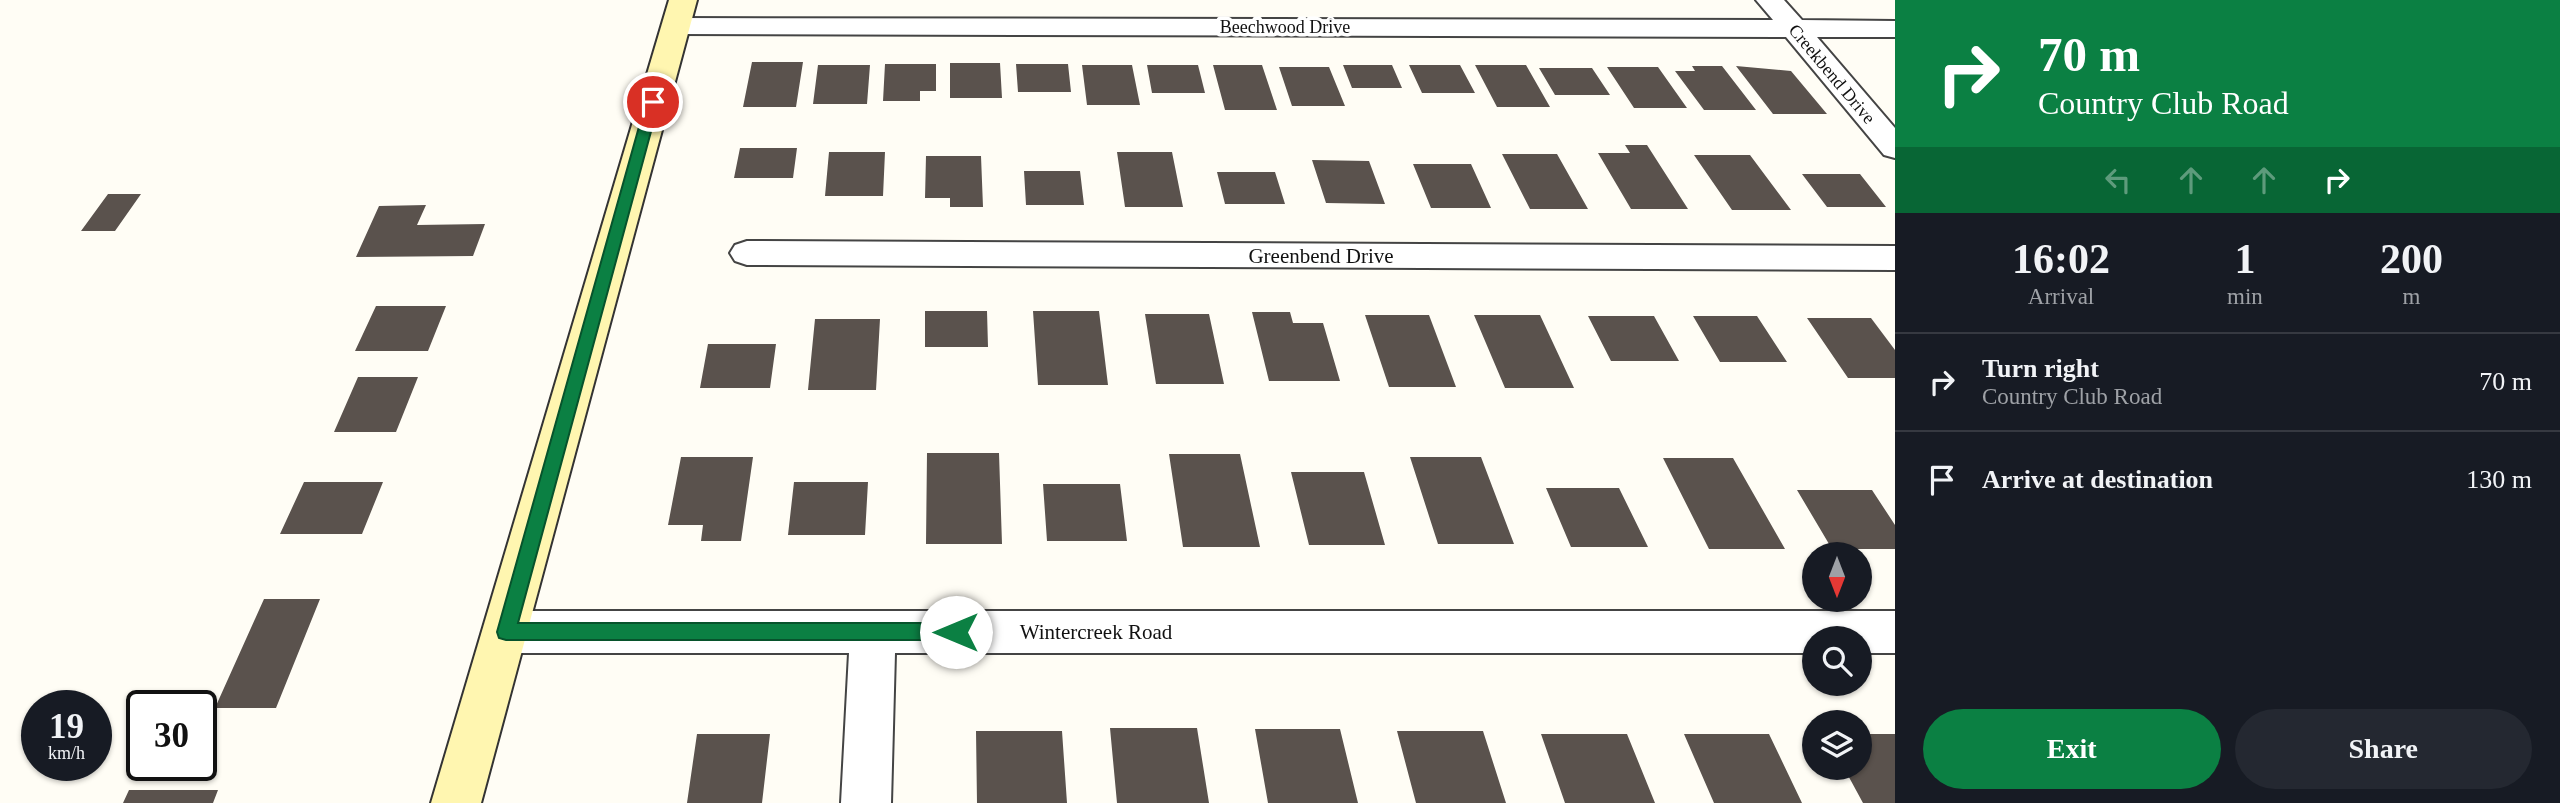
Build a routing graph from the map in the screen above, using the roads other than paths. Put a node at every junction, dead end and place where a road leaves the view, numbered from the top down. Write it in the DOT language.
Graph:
graph roads {
  1 [pos="1770,0"];
  2 [pos="679,13"];
  3 [pos="885,13"];
  4 [pos="1793,28"];
  5 [pos="1895,29"];
  6 [pos="1895,148"];
  7 [pos="747,253"];
  8 [pos="1895,258"];
  9 [pos="506,632"];
  10 [pos="873,632"];
  11 [pos="1895,632"];
  12 [pos="456,803"];
  13 [pos="866,803"];
  1 -- 4 [label="street, Creekbend Drive"];
  2 -- 3 [label="street, Beechwood Drive"];
  2 -- 9 [label="main road"];
  3 -- 4 [label="street, Beechwood Drive"];
  4 -- 5 [label="street, Beechwood Drive"];
  4 -- 6 [label="street, Creekbend Drive"];
  7 -- 8 [label="street, Greenbend Drive"];
  9 -- 10 [label="street, Wintercreek Road"];
  9 -- 12 [label="main road"];
  10 -- 11 [label="street, Wintercreek Road"];
  10 -- 13 [label="street"];
}
